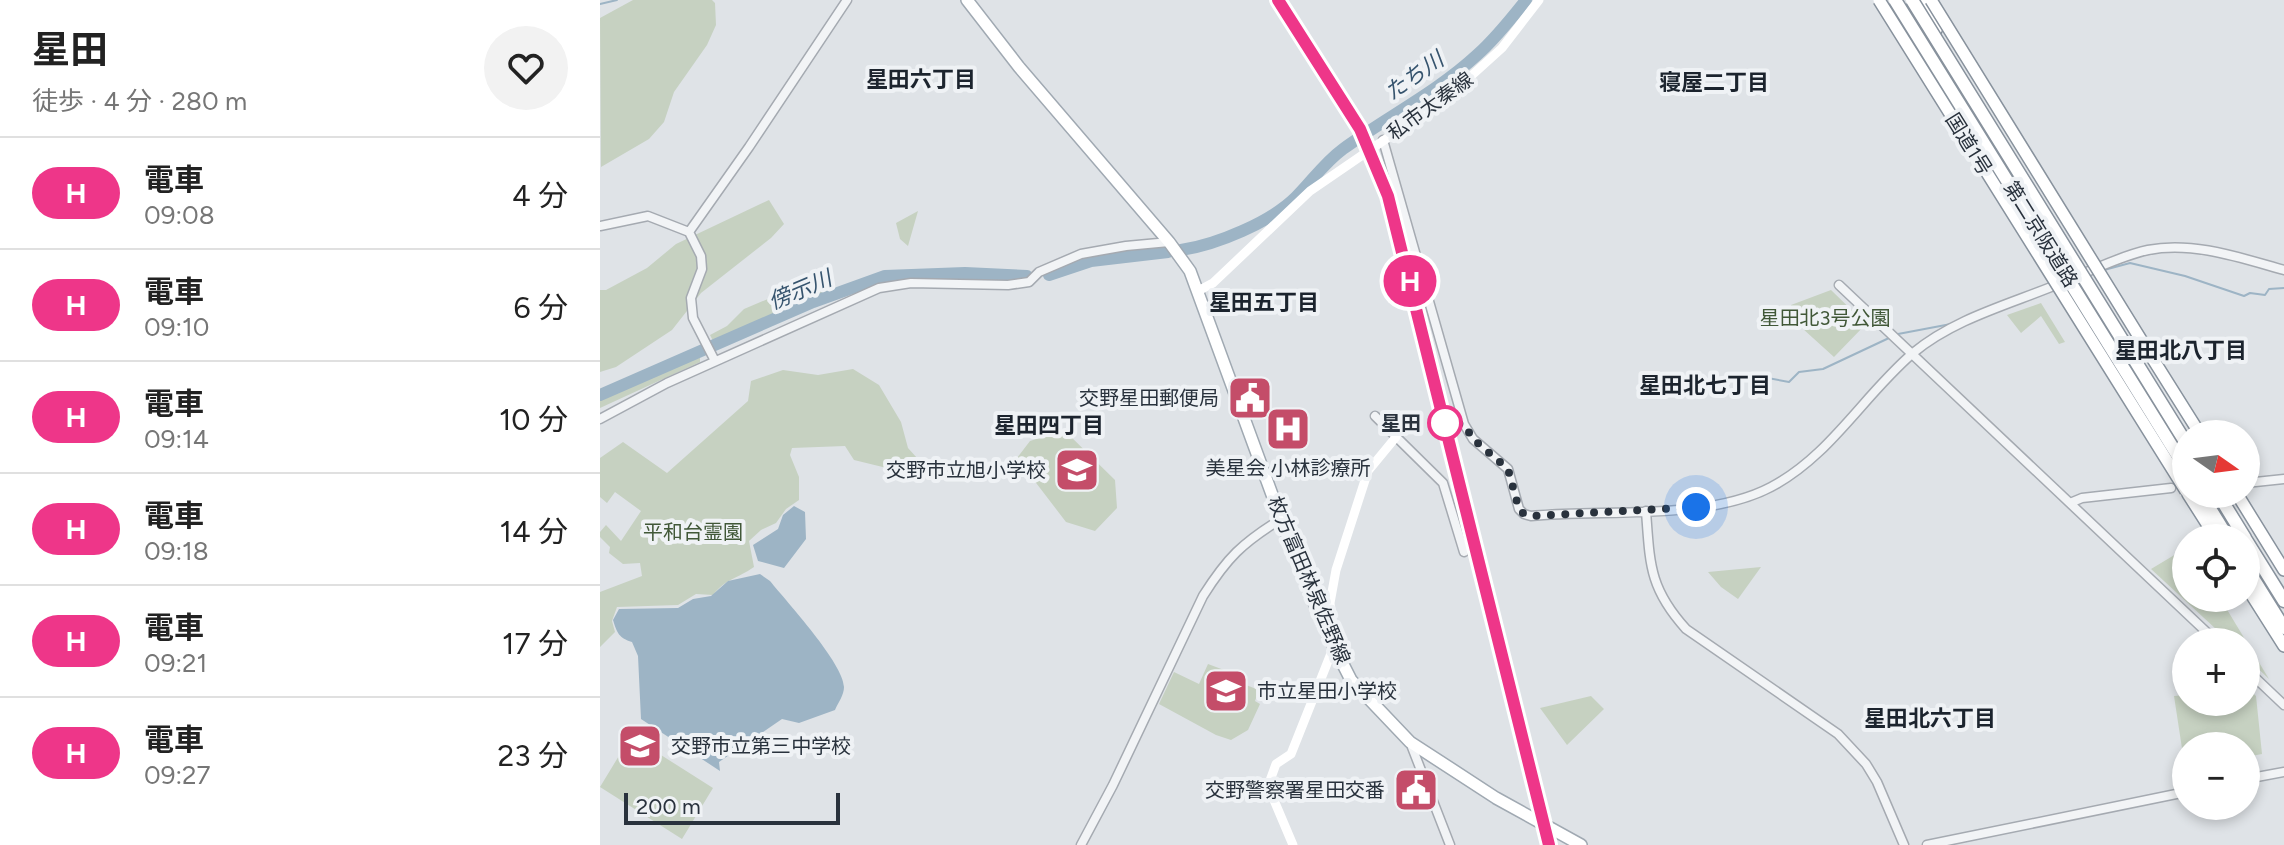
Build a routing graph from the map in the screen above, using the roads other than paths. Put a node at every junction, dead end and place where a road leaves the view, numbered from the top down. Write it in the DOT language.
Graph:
graph roads {
  1 [pos="847,0"];
  2 [pos="967,0"];
  3 [pos="1539,0"];
  4 [pos="1879,0"];
  5 [pos="1885,0"];
  6 [pos="1895,0"];
  7 [pos="1912,0"];
  8 [pos="1920,0"];
  9 [pos="1931,0"];
  10 [pos="1969,92"];
  11 [pos="1957,101"];
  12 [pos="1383,140"];
  13 [pos="600,226"];
  14 [pos="689,232"];
  15 [pos="1169,242"];
  16 [pos="2284,270"];
  17 [pos="1839,285"];
  18 [pos="1198,291"];
  19 [pos="1912,354"];
  20 [pos="715,361"];
  21 [pos="1375,416"];
  22 [pos="600,419"];
  23 [pos="2172,420"];
  24 [pos="2191,420"];
  25 [pos="1396,437"];
  26 [pos="2172,447"];
  27 [pos="2172,469"];
  28 [pos="2284,479"];
  29 [pos="2260,482"];
  30 [pos="2171,488"];
  31 [pos="2070,503"];
  32 [pos="2246,508"];
  33 [pos="1646,511"];
  34 [pos="1281,519"];
  35 [pos="1464,552"];
  36 [pos="2260,562"];
  37 [pos="2284,570"];
  38 [pos="2260,589"];
  39 [pos="2284,601"];
  40 [pos="2260,608"];
  41 [pos="1328,622"];
  42 [pos="2202,628"];
  43 [pos="2284,628"];
  44 [pos="1334,646"];
  45 [pos="2284,646"];
  46 [pos="2260,682"];
  47 [pos="2284,705"];
  48 [pos="1410,742"];
  49 [pos="2284,772"];
  50 [pos="2260,776"];
  51 [pos="2172,795"];
  52 [pos="1081,845"];
  53 [pos="1293,845"];
  54 [pos="1450,845"];
  55 [pos="1581,845"];
  56 [pos="1904,845"];
  57 [pos="1927,845"];
  1 -- 14 [label="street"];
  2 -- 15 [label="main road, 枚方富田林泉佐野線"];
  3 -- 12 [label="main road, 私市太秦線"];
  4 -- 27 [label="main road, 国道1号, bridge"];
  5 -- 11 [label="highway, bridge"];
  6 -- 11 [label="highway, 第二京阪道路, bridge"];
  7 -- 10 [label="highway, 第二京阪道路, bridge"];
  8 -- 10 [label="highway, bridge"];
  9 -- 24 [label="main road, bridge"];
  10 -- 23 [label="highway, 第二京阪道路, bridge"];
  11 -- 26 [label="highway, 第二京阪道路, bridge"];
  12 -- 18 [label="main road, 私市太秦線"];
  12 -- 33 [label="street"];
  13 -- 14 [label="street"];
  14 -- 20 [label="street"];
  15 -- 18 [label="main road, 枚方富田林泉佐野線"];
  15 -- 20 [label="street"];
  16 -- 19 [label="street"];
  17 -- 19 [label="street"];
  18 -- 34 [label="main road, 枚方富田林泉佐野線"];
  19 -- 31 [label="street"];
  19 -- 33 [label="street"];
  20 -- 22 [label="street"];
  21 -- 25 [label="street"];
  25 -- 35 [label="street"];
  25 -- 41 [label="main road"];
  28 -- 29 [label="street"];
  30 -- 31 [label="street"];
  31 -- 42 [label="street"];
  32 -- 37 [label="main road"];
  33 -- 56 [label="street"];
  34 -- 41 [label="main road, 枚方富田林泉佐野線"];
  34 -- 52 [label="street"];
  36 -- 39 [label="highway"];
  38 -- 43 [label="highway"];
  40 -- 45 [label="main road"];
  41 -- 44 [label="main road, 枚方富田林泉佐野線"];
  44 -- 48 [label="main road, 枚方富田林泉佐野線"];
  44 -- 53 [label="main road"];
  46 -- 47 [label="street"];
  48 -- 54 [label="street"];
  48 -- 55 [label="main road, 枚方富田林泉佐野線"];
  49 -- 50 [label="street"];
  51 -- 57 [label="street"];
}
